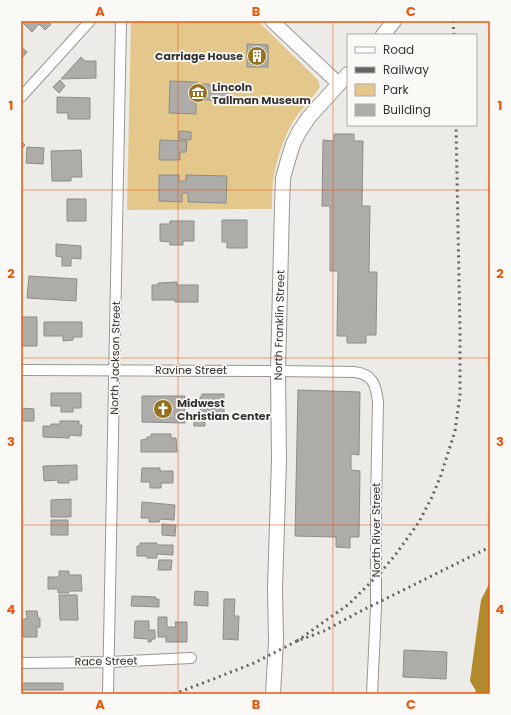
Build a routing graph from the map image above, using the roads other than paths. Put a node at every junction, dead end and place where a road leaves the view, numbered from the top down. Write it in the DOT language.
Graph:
graph roads {
  1 [pos="90,21"];
  2 [pos="121,21"];
  3 [pos="272,21"];
  4 [pos="394,21"];
  5 [pos="384,34"];
  6 [pos="343,79"];
  7 [pos="21,97"];
  8 [pos="21,370"];
  9 [pos="115,370"];
  10 [pos="278,371"];
  11 [pos="361,373"];
  12 [pos="191,658"];
  13 [pos="109,662"];
  14 [pos="21,663"];
  15 [pos="108,694"];
  16 [pos="272,694"];
  17 [pos="372,694"];
  1 -- 7 [label="street"];
  2 -- 9 [label="street, North Jackson Street"];
  3 -- 6 [label="street"];
  4 -- 5 [label="main road"];
  6 -- 10 [label="main road, North Franklin Street"];
  8 -- 9 [label="street, Ravine Street"];
  9 -- 10 [label="street, Ravine Street"];
  9 -- 13 [label="street, North Jackson Street"];
  10 -- 11 [label="street, Ravine Street"];
  10 -- 16 [label="main road, North Franklin Street"];
  11 -- 17 [label="street, North River Street"];
  12 -- 13 [label="street, Race Street"];
  13 -- 14 [label="street, Race Street"];
  13 -- 15 [label="street, North Jackson Street"];
}
